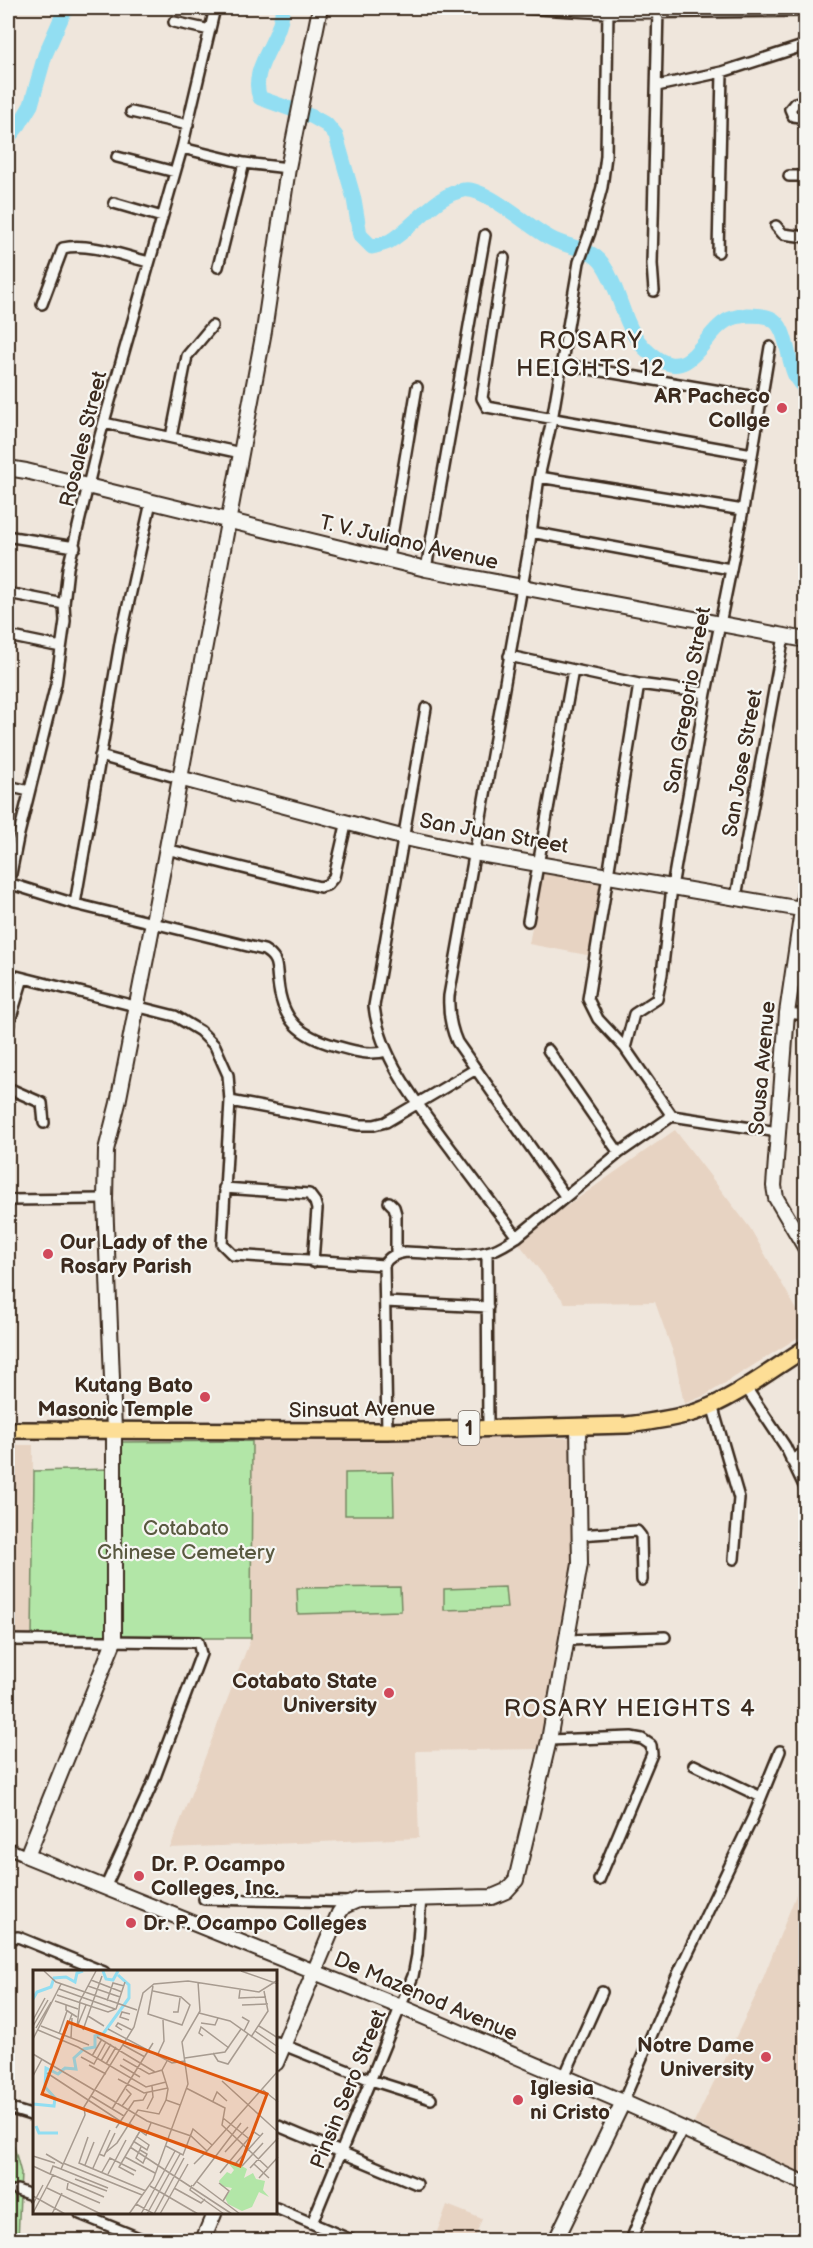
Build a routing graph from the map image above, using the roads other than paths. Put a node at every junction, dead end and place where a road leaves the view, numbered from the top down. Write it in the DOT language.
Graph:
graph roads {
  1 [pos="215,8"];
  2 [pos="320,8"];
  3 [pos="520,8"];
  4 [pos="658,9"];
  5 [pos="608,10"];
  6 [pos="806,11"];
  7 [pos="174,22"];
  8 [pos="210,30"];
  9 [pos="806,45"];
  10 [pos="722,72"];
  11 [pos="657,86"];
  12 [pos="806,100"];
  13 [pos="131,112"];
  14 [pos="806,118"];
  15 [pos="188,125"];
  16 [pos="183,148"];
  17 [pos="117,157"];
  18 [pos="244,163"];
  19 [pos="288,168"];
  20 [pos="176,172"];
  21 [pos="789,176"];
  22 [pos="806,176"];
  23 [pos="114,203"];
  24 [pos="162,217"];
  25 [pos="776,226"];
  26 [pos="485,235"];
  27 [pos="806,237"];
  28 [pos="718,252"];
  29 [pos="504,258"];
  30 [pos="149,262"];
  31 [pos="218,267"];
  32 [pos="654,291"];
  33 [pos="42,304"];
  34 [pos="212,326"];
  35 [pos="770,347"];
  36 [pos="560,364"];
  37 [pos="417,387"];
  38 [pos="762,398"];
  39 [pos="552,420"];
  40 [pos="105,423"];
  41 [pos="171,437"];
  42 [pos="241,453"];
  43 [pos="752,454"];
  44 [pos="8,468"];
  45 [pos="539,477"];
  46 [pos="89,486"];
  47 [pos="151,502"];
  48 [pos="743,510"];
  49 [pos="228,522"];
  50 [pos="531,532"];
  51 [pos="12,537"];
  52 [pos="75,547"];
  53 [pos="388,560"];
  54 [pos="426,569"];
  55 [pos="730,569"];
  56 [pos="522,588"];
  57 [pos="8,593"];
  58 [pos="64,604"];
  59 [pos="719,624"];
  60 [pos="8,636"];
  61 [pos="784,636"];
  62 [pos="806,640"];
  63 [pos="61,647"];
  64 [pos="510,656"];
  65 [pos="573,670"];
  66 [pos="639,684"];
  67 [pos="706,693"];
  68 [pos="426,708"];
  69 [pos="100,756"];
  70 [pos="179,778"];
  71 [pos="8,786"];
  72 [pos="29,791"];
  73 [pos="347,821"];
  74 [pos="8,835"];
  75 [pos="18,838"];
  76 [pos="405,838"];
  77 [pos="166,849"];
  78 [pos="474,853"];
  79 [pos="539,863"];
  80 [pos="609,875"];
  81 [pos="8,883"];
  82 [pos="806,883"];
  83 [pos="672,887"];
  84 [pos="736,897"];
  85 [pos="75,904"];
  86 [pos="803,909"];
  87 [pos="528,921"];
  88 [pos="153,922"];
  89 [pos="8,974"];
  90 [pos="23,978"];
  91 [pos="136,1008"];
  92 [pos="787,1013"];
  93 [pos="806,1015"];
  94 [pos="8,1027"];
  95 [pos="625,1048"];
  96 [pos="548,1050"];
  97 [pos="387,1051"];
  98 [pos="476,1069"];
  99 [pos="8,1088"];
  100 [pos="230,1101"];
  101 [pos="417,1104"];
  102 [pos="672,1116"];
  103 [pos="44,1123"];
  104 [pos="778,1132"];
  105 [pos="619,1153"];
  106 [pos="224,1188"];
  107 [pos="566,1196"];
  108 [pos="105,1199"];
  109 [pos="8,1200"];
  110 [pos="389,1202"];
  111 [pos="517,1237"];
  112 [pos="806,1249"];
  113 [pos="487,1252"];
  114 [pos="390,1259"];
  115 [pos="313,1262"];
  116 [pos="385,1302"];
  117 [pos="488,1307"];
  118 [pos="806,1348"];
  119 [pos="745,1386"];
  120 [pos="712,1405"];
  121 [pos="578,1426"];
  122 [pos="488,1428"];
  123 [pos="8,1430"];
  124 [pos="114,1430"];
  125 [pos="387,1431"];
  126 [pos="806,1452"];
  127 [pos="791,1460"];
  128 [pos="806,1490"];
  129 [pos="579,1535"];
  130 [pos="734,1559"];
  131 [pos="642,1580"];
  132 [pos="665,1636"];
  133 [pos="8,1640"];
  134 [pos="567,1640"];
  135 [pos="114,1641"];
  136 [pos="549,1740"];
  137 [pos="780,1750"];
  138 [pos="694,1766"];
  139 [pos="761,1797"];
  140 [pos="8,1848"];
  141 [pos="27,1856"];
  142 [pos="599,1880"];
  143 [pos="105,1888"];
  144 [pos="421,1897"];
  145 [pos="204,1899"];
  146 [pos="350,1902"];
  147 [pos="8,1938"];
  148 [pos="99,1970"];
  149 [pos="314,1972"];
  150 [pos="602,1992"];
  151 [pos="401,2007"];
  152 [pos="280,2043"];
  153 [pos="564,2077"];
  154 [pos="371,2080"];
  155 [pos="431,2099"];
  156 [pos="623,2102"];
  157 [pos="8,2108"];
  158 [pos="33,2116"];
  159 [pos="278,2126"];
  160 [pos="684,2129"];
  161 [pos="342,2153"];
  162 [pos="417,2184"];
  163 [pos="806,2184"];
  164 [pos="17,2190"];
  165 [pos="33,2196"];
  166 [pos="278,2209"];
  167 [pos="82,2215"];
  168 [pos="214,2215"];
  169 [pos="312,2223"];
  170 [pos="144,2241"];
  171 [pos="203,2241"];
  172 [pos="351,2241"];
  173 [pos="556,2241"];
  174 [pos="631,2241"];
  1 -- 8 [label="street, Rosales Street"];
  2 -- 19 [label="main road"];
  3 -- 5 [label="street"];
  4 -- 5 [label="street"];
  4 -- 6 [label="street"];
  4 -- 11 [label="street"];
  5 -- 36 [label="street"];
  7 -- 8 [label="street"];
  8 -- 15 [label="street, Rosales Street"];
  9 -- 10 [label="street"];
  10 -- 11 [label="street"];
  10 -- 28 [label="street"];
  11 -- 32 [label="street"];
  12 -- 14 [label="street"];
  13 -- 15 [label="street"];
  15 -- 16 [label="street, Rosales Street"];
  16 -- 18 [label="street"];
  16 -- 20 [label="street, Rosales Street"];
  17 -- 20 [label="street"];
  18 -- 19 [label="street"];
  18 -- 31 [label="street"];
  19 -- 42 [label="main road"];
  20 -- 24 [label="street, Rosales Street"];
  21 -- 22 [label="street"];
  23 -- 24 [label="street"];
  24 -- 30 [label="street, Rosales Street"];
  25 -- 27 [label="street"];
  26 -- 54 [label="street"];
  29 -- 39 [label="street"];
  30 -- 33 [label="street"];
  30 -- 40 [label="street, Rosales Street"];
  34 -- 41 [label="street"];
  35 -- 38 [label="street, San Gregorio Street"];
  36 -- 38 [label="street"];
  36 -- 39 [label="street"];
  37 -- 53 [label="street"];
  38 -- 43 [label="street, San Gregorio Street"];
  39 -- 43 [label="street"];
  39 -- 45 [label="street"];
  40 -- 41 [label="street"];
  40 -- 46 [label="street, Rosales Street"];
  41 -- 42 [label="street"];
  42 -- 49 [label="main road"];
  43 -- 48 [label="street, San Gregorio Street"];
  44 -- 46 [label="main road, T. V. Juliano Avenue"];
  45 -- 48 [label="street"];
  45 -- 50 [label="street"];
  46 -- 47 [label="main road, T. V. Juliano Avenue"];
  46 -- 52 [label="street, Rosales Street"];
  47 -- 49 [label="main road, T. V. Juliano Avenue"];
  47 -- 69 [label="street"];
  48 -- 55 [label="street, San Gregorio Street"];
  49 -- 53 [label="main road, T. V. Juliano Avenue"];
  49 -- 70 [label="main road"];
  50 -- 55 [label="street"];
  50 -- 56 [label="street"];
  51 -- 52 [label="street"];
  52 -- 58 [label="street, Rosales Street"];
  53 -- 54 [label="main road, T. V. Juliano Avenue"];
  54 -- 56 [label="main road, T. V. Juliano Avenue"];
  55 -- 59 [label="street, San Gregorio Street"];
  56 -- 59 [label="main road, T. V. Juliano Avenue"];
  56 -- 64 [label="street"];
  57 -- 58 [label="street"];
  58 -- 63 [label="street, Rosales Street"];
  59 -- 61 [label="main road, T. V. Juliano Avenue"];
  59 -- 67 [label="street, San Gregorio Street"];
  60 -- 63 [label="street"];
  61 -- 62 [label="main road, T. V. Juliano Avenue"];
  61 -- 84 [label="street, San Jose Street"];
  63 -- 72 [label="street, Rosales Street"];
  64 -- 65 [label="street"];
  64 -- 78 [label="street"];
  65 -- 66 [label="street"];
  65 -- 79 [label="street"];
  66 -- 67 [label="street"];
  66 -- 80 [label="street"];
  67 -- 83 [label="street, San Gregorio Street"];
  68 -- 76 [label="street"];
  69 -- 70 [label="street"];
  69 -- 85 [label="street"];
  70 -- 73 [label="main road, San Juan Street"];
  70 -- 77 [label="main road"];
  71 -- 72 [label="street"];
  72 -- 75 [label="street, Rosales Street"];
  73 -- 76 [label="main road, San Juan Street"];
  73 -- 77 [label="street"];
  74 -- 75 [label="street"];
  75 -- 81 [label="street, Rosales Street"];
  76 -- 78 [label="main road, San Juan Street"];
  76 -- 97 [label="street"];
  77 -- 88 [label="main road"];
  78 -- 79 [label="main road, San Juan Street"];
  78 -- 98 [label="street"];
  79 -- 80 [label="main road, San Juan Street"];
  79 -- 87 [label="street"];
  80 -- 83 [label="main road, San Juan Street"];
  80 -- 95 [label="street"];
  81 -- 85 [label="street"];
  82 -- 86 [label="main road, Sousa Avenue"];
  83 -- 84 [label="main road, San Juan Street"];
  83 -- 95 [label="street, San Gregorio Street"];
  84 -- 86 [label="main road, San Juan Street"];
  85 -- 88 [label="street"];
  86 -- 92 [label="main road, Sousa Avenue"];
  88 -- 91 [label="main road"];
  88 -- 97 [label="street"];
  89 -- 90 [label="street"];
  90 -- 91 [label="street"];
  90 -- 94 [label="street"];
  91 -- 100 [label="street"];
  91 -- 108 [label="main road"];
  92 -- 93 [label="street"];
  92 -- 104 [label="main road, Sousa Avenue"];
  95 -- 102 [label="street"];
  96 -- 105 [label="street"];
  97 -- 101 [label="street"];
  98 -- 101 [label="street"];
  98 -- 107 [label="street"];
  99 -- 103 [label="street"];
  100 -- 101 [label="street"];
  100 -- 106 [label="street"];
  101 -- 111 [label="street"];
  102 -- 104 [label="street"];
  102 -- 105 [label="street"];
  104 -- 112 [label="main road, Sousa Avenue"];
  105 -- 107 [label="street"];
  106 -- 115 [label="street"];
  106 -- 115 [label="street"];
  107 -- 111 [label="street"];
  108 -- 109 [label="street"];
  108 -- 124 [label="main road"];
  110 -- 114 [label="street"];
  111 -- 113 [label="street"];
  113 -- 114 [label="street"];
  113 -- 117 [label="street"];
  114 -- 115 [label="street"];
  114 -- 116 [label="street"];
  116 -- 117 [label="street"];
  116 -- 125 [label="street"];
  117 -- 122 [label="street"];
  118 -- 119 [label="main road, Sinsuat Avenue / 1"];
  119 -- 120 [label="main road, Sinsuat Avenue / 1"];
  119 -- 127 [label="street"];
  120 -- 121 [label="main road, Sinsuat Avenue / 1"];
  120 -- 130 [label="street"];
  121 -- 122 [label="main road, Sinsuat Avenue / 1"];
  121 -- 129 [label="main road"];
  122 -- 125 [label="main road, Sinsuat Avenue / 1"];
  123 -- 124 [label="main road, Sinsuat Avenue / 1"];
  124 -- 125 [label="main road, Sinsuat Avenue / 1"];
  124 -- 135 [label="main road"];
  126 -- 127 [label="street"];
  127 -- 128 [label="street"];
  129 -- 131 [label="street"];
  129 -- 134 [label="main road"];
  132 -- 134 [label="street"];
  133 -- 135 [label="street"];
  134 -- 136 [label="main road"];
  135 -- 141 [label="main road"];
  135 -- 143 [label="street"];
  136 -- 142 [label="street"];
  136 -- 144 [label="main road"];
  137 -- 139 [label="street"];
  138 -- 139 [label="street"];
  139 -- 156 [label="street"];
  140 -- 141 [label="street"];
  141 -- 143 [label="main road, De Mazenod Avenue"];
  143 -- 149 [label="main road, De Mazenod Avenue"];
  144 -- 146 [label="main road"];
  144 -- 151 [label="street, Pinsin Sero Street"];
  145 -- 146 [label="street"];
  146 -- 149 [label="main road"];
  147 -- 148 [label="street"];
  149 -- 151 [label="main road, De Mazenod Avenue"];
  149 -- 152 [label="main road"];
  150 -- 153 [label="street"];
  151 -- 153 [label="main road, De Mazenod Avenue"];
  151 -- 154 [label="street, Pinsin Sero Street"];
  152 -- 154 [label="street"];
  153 -- 156 [label="main road, De Mazenod Avenue"];
  154 -- 155 [label="street"];
  154 -- 161 [label="street, Pinsin Sero Street"];
  156 -- 160 [label="main road, De Mazenod Avenue"];
  156 -- 173 [label="main road"];
  157 -- 158 [label="street"];
  159 -- 161 [label="street"];
  160 -- 163 [label="main road, De Mazenod Avenue"];
  160 -- 174 [label="street"];
  161 -- 162 [label="street"];
  161 -- 169 [label="street, Pinsin Sero Street"];
  164 -- 165 [label="street"];
  166 -- 169 [label="street"];
  167 -- 170 [label="street"];
  168 -- 171 [label="main road"];
  169 -- 172 [label="street"];
}
